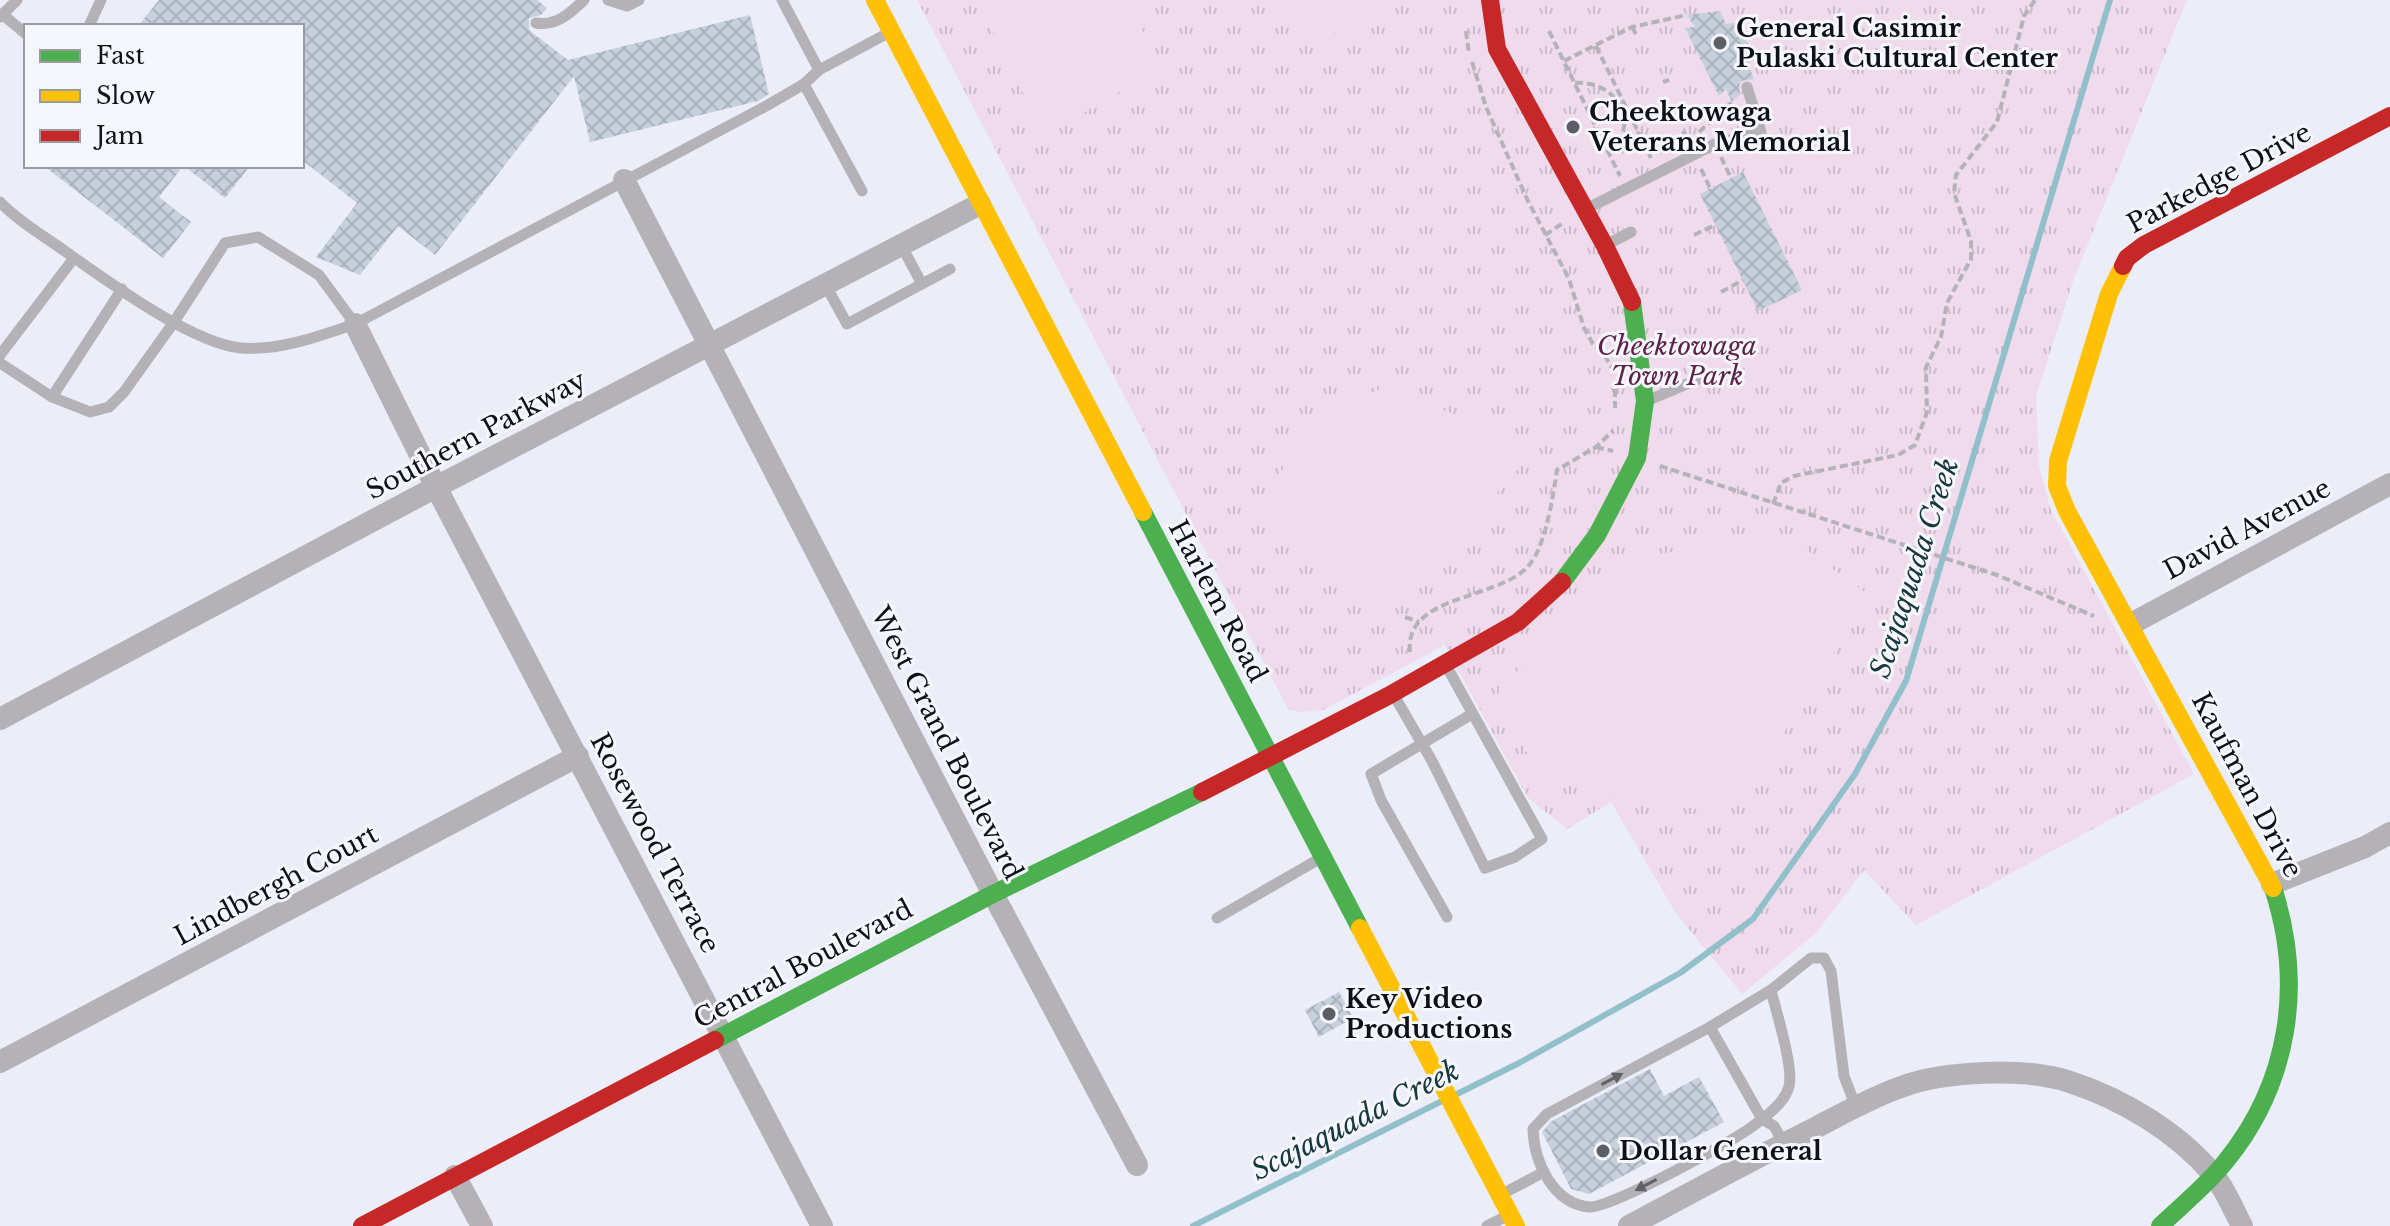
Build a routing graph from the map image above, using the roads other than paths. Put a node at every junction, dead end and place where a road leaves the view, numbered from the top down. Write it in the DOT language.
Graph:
graph roads {
  1 [pos="17,0"];
  2 [pos="101,0"];
  3 [pos="584,0"];
  4 [pos="608,0"];
  5 [pos="639,0"];
  6 [pos="782,0"];
  7 [pos="875,0"];
  8 [pos="1490,0"];
  9 [pos="1,15"];
  10 [pos="536,23"];
  11 [pos="90,24"];
  12 [pos="24,32"];
  13 [pos="891,32"];
  14 [pos="819,70"];
  15 [pos="804,84"];
  16 [pos="1747,87"];
  17 [pos="2390,116"];
  18 [pos="624,180"];
  19 [pos="862,191"];
  20 [pos="980,204"];
  21 [pos="3,210"];
  22 [pos="1584,210"];
  23 [pos="1631,232"];
  24 [pos="901,245"];
  25 [pos="1605,246"];
  26 [pos="74,258"];
  27 [pos="950,269"];
  28 [pos="825,284"];
  29 [pos="922,284"];
  30 [pos="122,289"];
  31 [pos="174,322"];
  32 [pos="355,324"];
  33 [pos="709,344"];
  34 [pos="0,355"];
  35 [pos="0,363"];
  36 [pos="1701,378"];
  37 [pos="52,397"];
  38 [pos="1645,401"];
  39 [pos="2390,484"];
  40 [pos="436,487"];
  41 [pos="2131,624"];
  42 [pos="1445,663"];
  43 [pos="1393,693"];
  44 [pos="1472,714"];
  45 [pos="0,719"];
  46 [pos="1421,742"];
  47 [pos="578,756"];
  48 [pos="1273,757"];
  49 [pos="2390,833"];
  50 [pos="1323,857"];
  51 [pos="2272,884"];
  52 [pos="993,894"];
  53 [pos="1447,917"];
  54 [pos="1217,918"];
  55 [pos="1771,990"];
  56 [pos="1710,1027"];
  57 [pos="723,1035"];
  58 [pos="0,1062"];
  59 [pos="1856,1107"];
  60 [pos="1762,1119"];
  61 [pos="1784,1144"];
  62 [pos="1137,1165"];
  63 [pos="1544,1172"];
  64 [pos="2213,1174"];
  65 [pos="455,1176"];
  66 [pos="1500,1195"];
  67 [pos="1513,1220"];
  68 [pos="362,1226"];
  69 [pos="482,1226"];
  70 [pos="822,1226"];
  71 [pos="1487,1226"];
  72 [pos="1629,1226"];
  73 [pos="2160,1226"];
  74 [pos="2242,1226"];
  1 -- 9 [label="lane"];
  2 -- 11 [label="lane"];
  3 -- 10 [label="lane"];
  4 -- 5 [label="lane"];
  6 -- 14 [label="lane"];
  7 -- 13 [label="street, Harlem Road"];
  8 -- 22 [label="street, Central Boulevard"];
  9 -- 12 [label="lane"];
  13 -- 14 [label="lane"];
  13 -- 20 [label="street, Harlem Road"];
  14 -- 15 [label="lane"];
  15 -- 18 [label="lane"];
  15 -- 19 [label="lane"];
  16 -- 22 [label="lane"];
  17 -- 41 [label="street, Parkedge Drive"];
  18 -- 32 [label="lane"];
  18 -- 33 [label="street, West Grand Boulevard"];
  20 -- 24 [label="street, Southern Parkway"];
  20 -- 48 [label="street, Harlem Road"];
  21 -- 26 [label="lane"];
  22 -- 25 [label="street, Central Boulevard"];
  23 -- 25 [label="lane"];
  24 -- 28 [label="street, Southern Parkway"];
  24 -- 29 [label="lane"];
  25 -- 38 [label="street, Central Boulevard"];
  26 -- 30 [label="lane"];
  26 -- 34 [label="lane"];
  27 -- 29 [label="lane"];
  28 -- 29 [label="lane"];
  28 -- 33 [label="street, Southern Parkway"];
  30 -- 31 [label="lane"];
  30 -- 37 [label="lane"];
  31 -- 32 [label="lane"];
  31 -- 32 [label="lane"];
  31 -- 37 [label="lane"];
  32 -- 40 [label="street, Rosewood Terrace"];
  33 -- 40 [label="street, Southern Parkway"];
  33 -- 52 [label="street, West Grand Boulevard"];
  35 -- 37 [label="lane"];
  36 -- 38 [label="lane"];
  38 -- 42 [label="street, Central Boulevard"];
  39 -- 41 [label="street, David Avenue"];
  40 -- 45 [label="street, Southern Parkway"];
  40 -- 47 [label="street, Rosewood Terrace"];
  41 -- 51 [label="street, Kaufman Drive"];
  42 -- 43 [label="street, Central Boulevard"];
  42 -- 44 [label="lane"];
  43 -- 46 [label="lane"];
  43 -- 48 [label="street, Central Boulevard"];
  44 -- 46 [label="lane"];
  44 -- 46 [label="lane"];
  46 -- 53 [label="lane"];
  47 -- 57 [label="street, Rosewood Terrace"];
  47 -- 58 [label="street, Lindbergh Court"];
  48 -- 50 [label="street, Harlem Road"];
  48 -- 52 [label="street, Central Boulevard"];
  49 -- 51 [label="street"];
  50 -- 54 [label="lane"];
  50 -- 66 [label="street, Harlem Road"];
  51 -- 64 [label="street, Kaufman Drive"];
  52 -- 57 [label="street, Central Boulevard"];
  52 -- 62 [label="street, West Grand Boulevard"];
  55 -- 56 [label="lane"];
  55 -- 59 [label="lane"];
  55 -- 60 [label="lane"];
  56 -- 60 [label="lane"];
  63 -- 56 [label="lane, one-way"];
  57 -- 65 [label="street, Central Boulevard"];
  57 -- 70 [label="street, Rosewood Terrace"];
  59 -- 61 [label="street"];
  59 -- 64 [label="street"];
  60 -- 61 [label="lane"];
  60 -- 63 [label="lane, one-way"];
  61 -- 72 [label="street"];
  63 -- 66 [label="lane"];
  64 -- 73 [label="street, Kaufman Drive"];
  64 -- 74 [label="street"];
  65 -- 68 [label="street, Central Boulevard"];
  65 -- 69 [label="street"];
  66 -- 67 [label="street, Harlem Road"];
  67 -- 71 [label="lane"];
}
